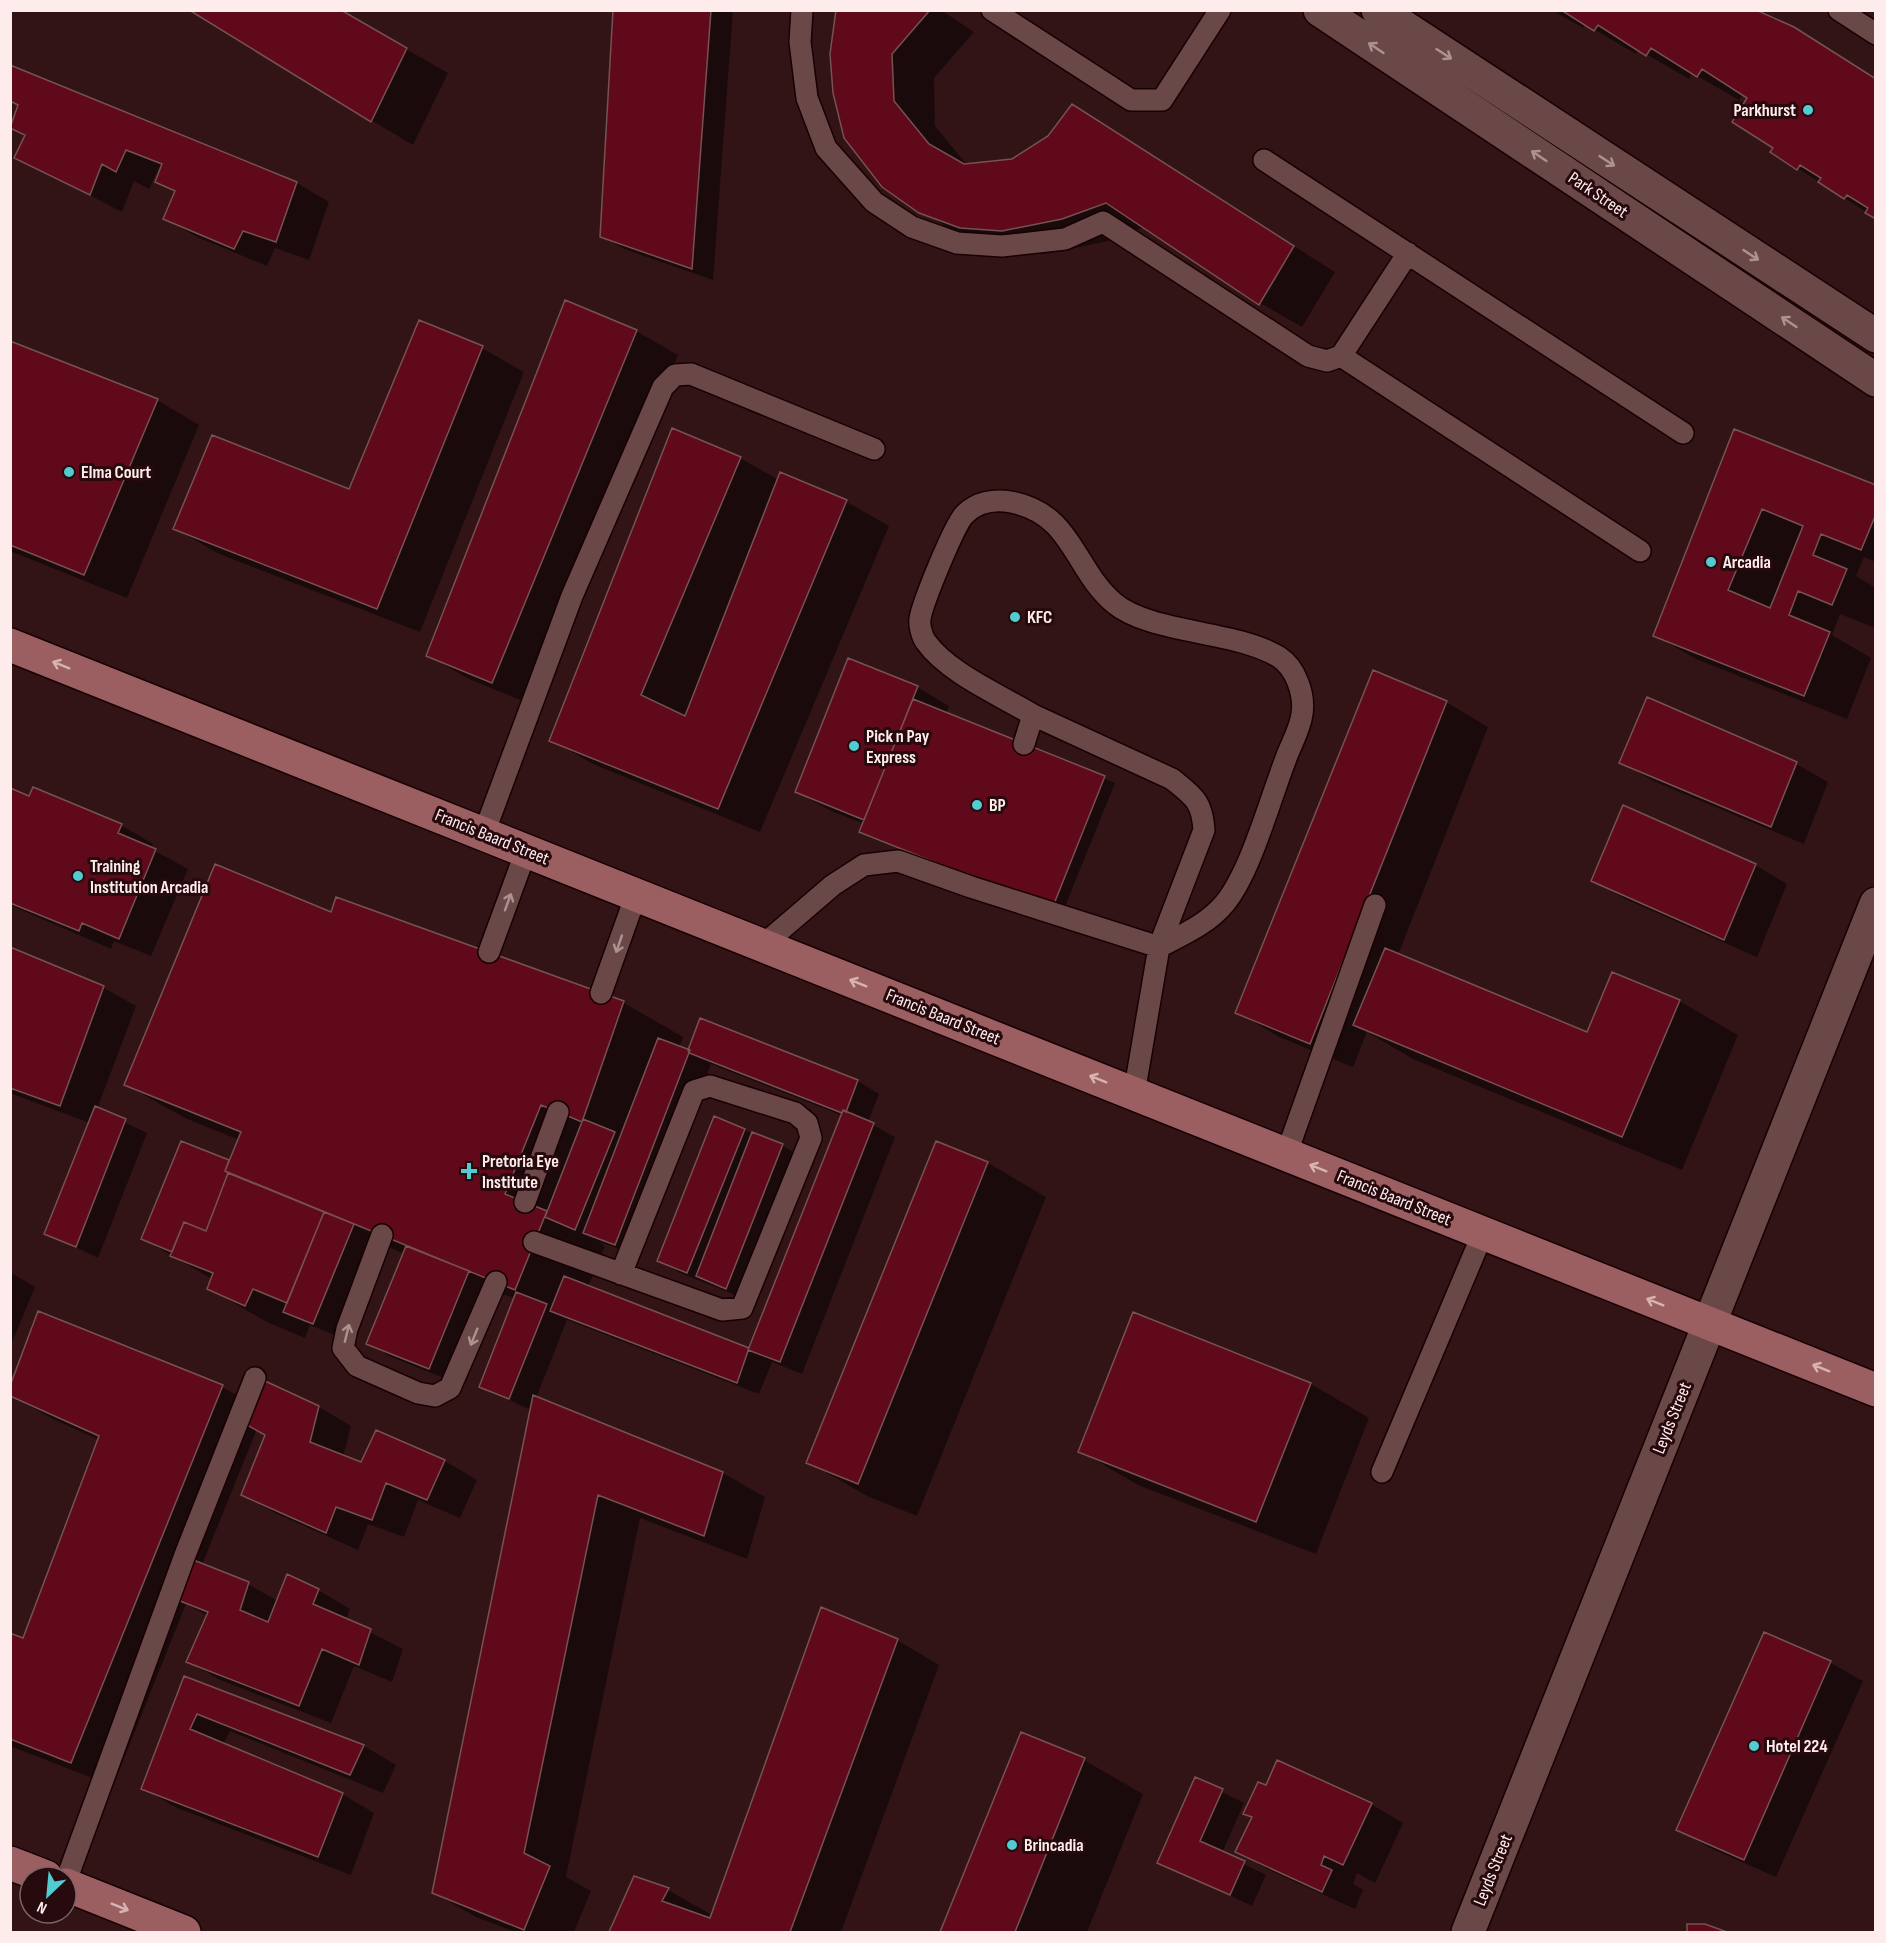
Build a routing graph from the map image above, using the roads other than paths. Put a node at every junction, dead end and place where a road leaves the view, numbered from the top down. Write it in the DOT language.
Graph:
graph roads {
  1 [pos="802,10"];
  2 [pos="992,10"];
  3 [pos="1220,10"];
  4 [pos="1320,10"];
  5 [pos="1378,10"];
  6 [pos="1839,10"];
  7 [pos="1875,34"];
  8 [pos="1264,160"];
  9 [pos="1408,253"];
  10 [pos="1875,336"];
  11 [pos="1341,356"];
  12 [pos="1875,380"];
  13 [pos="1683,433"];
  14 [pos="874,450"];
  15 [pos="1640,551"];
  16 [pos="10,645"];
  17 [pos="1033,715"];
  18 [pos="1024,744"];
  19 [pos="484,834"];
  20 [pos="526,851"];
  21 [pos="636,895"];
  22 [pos="1875,904"];
  23 [pos="1375,905"];
  24 [pos="763,945"];
  25 [pos="1159,947"];
  26 [pos="489,952"];
  27 [pos="601,993"];
  28 [pos="1134,1094"];
  29 [pos="558,1112"];
  30 [pos="1286,1155"];
  31 [pos="525,1202"];
  32 [pos="1483,1233"];
  33 [pos="382,1235"];
  34 [pos="534,1242"];
  35 [pos="621,1274"];
  36 [pos="496,1282"];
  37 [pos="1709,1324"];
  38 [pos="255,1378"];
  39 [pos="1875,1390"];
  40 [pos="1382,1472"];
  41 [pos="72,1865"];
  42 [pos="78,1890"];
  43 [pos="184,1932"];
  44 [pos="1468,1932"];
  1 -- 11 [label="lane"];
  2 -- 3 [label="lane"];
  12 -- 4 [label="street, Park Street, one-way"];
  5 -- 10 [label="street, Park Street, one-way"];
  6 -- 7 [label="lane"];
  8 -- 9 [label="lane"];
  9 -- 11 [label="lane"];
  9 -- 13 [label="lane"];
  11 -- 15 [label="lane"];
  14 -- 19 [label="lane"];
  19 -- 16 [label="main road, Francis Baard Street, one-way"];
  17 -- 18 [label="lane"];
  17 -- 25 [label="lane"];
  17 -- 25 [label="lane"];
  19 -- 20 [label="main road, Francis Baard Street"];
  20 -- 21 [label="main road, Francis Baard Street"];
  26 -- 20 [label="lane, one-way"];
  21 -- 24 [label="main road, Francis Baard Street"];
  21 -- 27 [label="lane, one-way"];
  22 -- 37 [label="street, Leyds Street"];
  23 -- 30 [label="lane"];
  24 -- 25 [label="lane"];
  28 -- 24 [label="main road, Francis Baard Street, one-way"];
  25 -- 28 [label="lane"];
  28 -- 30 [label="main road, Francis Baard Street"];
  29 -- 31 [label="lane"];
  32 -- 30 [label="main road, Francis Baard Street, one-way"];
  37 -- 32 [label="main road, Francis Baard Street, one-way"];
  32 -- 40 [label="lane"];
  36 -- 33 [label="lane, one-way"];
  34 -- 35 [label="lane"];
  35 -- 35 [label="lane"];
  39 -- 37 [label="main road, Francis Baard Street, one-way"];
  37 -- 44 [label="street, Leyds Street"];
  38 -- 41 [label="lane"];
  42 -- 43 [label="main road, one-way"];
}
